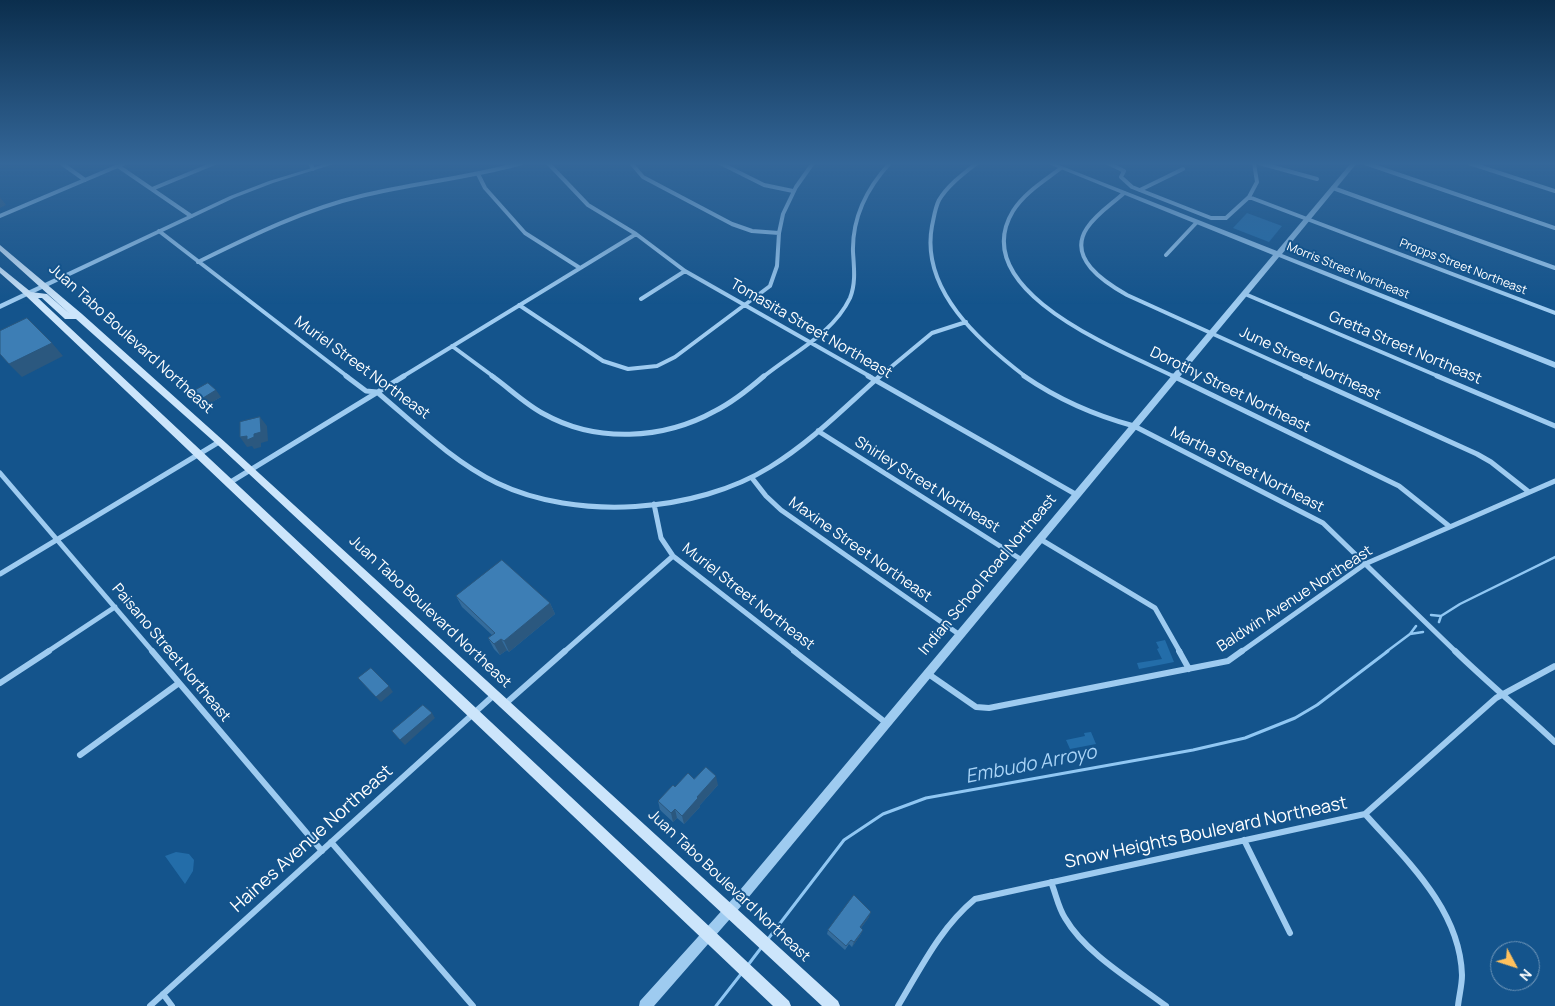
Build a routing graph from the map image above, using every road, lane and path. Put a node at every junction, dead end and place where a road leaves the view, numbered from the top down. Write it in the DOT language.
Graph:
graph roads {
  1 [pos="14,210"];
  2 [pos="182,210"];
  3 [pos="204,210"];
  4 [pos="315,210"];
  5 [pos="505,210"];
  6 [pos="596,210"];
  7 [pos="705,210"];
  8 [pos="784,210"];
  9 [pos="859,210"];
  10 [pos="936,210"];
  11 [pos="1015,210"];
  12 [pos="1106,210"];
  13 [pos="1167,210"];
  14 [pos="1191,210"];
  15 [pos="1237,210"];
  16 [pos="1284,210"];
  17 [pos="1315,210"];
  18 [pos="1394,210"];
  19 [pos="1503,210"];
  20 [pos="0,216"];
  21 [pos="191,216"];
  22 [pos="1307,219"];
  23 [pos="1197,222"];
  24 [pos="1555,228"];
  25 [pos="159,231"];
  26 [pos="779,233"];
  27 [pos="636,234"];
  28 [pos="0,247"];
  29 [pos="1277,254"];
  30 [pos="1166,255"];
  31 [pos="198,262"];
  32 [pos="580,268"];
  33 [pos="1555,268"];
  34 [pos="0,269"];
  35 [pos="685,271"];
  36 [pos="45,286"];
  37 [pos="29,294"];
  38 [pos="1246,294"];
  39 [pos="641,299"];
  40 [pos="519,305"];
  41 [pos="747,305"];
  42 [pos="0,307"];
  43 [pos="1555,313"];
  44 [pos="79,316"];
  45 [pos="966,322"];
  46 [pos="1212,333"];
  47 [pos="809,341"];
  48 [pos="452,346"];
  49 [pos="1555,366"];
  50 [pos="1175,377"];
  51 [pos="877,379"];
  52 [pos="377,392"];
  53 [pos="1134,426"];
  54 [pos="1555,426"];
  55 [pos="818,431"];
  56 [pos="219,442"];
  57 [pos="199,454"];
  58 [pos="250,470"];
  59 [pos="0,473"];
  60 [pos="752,478"];
  61 [pos="1555,481"];
  62 [pos="3,482"];
  63 [pos="229,482"];
  64 [pos="1528,492"];
  65 [pos="1077,495"];
  66 [pos="654,504"];
  67 [pos="1449,526"];
  68 [pos="1040,539"];
  69 [pos="56,540"];
  70 [pos="673,556"];
  71 [pos="1022,560"];
  72 [pos="1365,564"];
  73 [pos="0,574"];
  74 [pos="115,607"];
  75 [pos="960,635"];
  76 [pos="1555,666"];
  77 [pos="1189,669"];
  78 [pos="928,673"];
  79 [pos="0,683"];
  80 [pos="179,683"];
  81 [pos="494,694"];
  82 [pos="1502,694"];
  83 [pos="504,704"];
  84 [pos="474,712"];
  85 [pos="885,722"];
  86 [pos="1555,742"];
  87 [pos="80,755"];
  88 [pos="1365,814"];
  89 [pos="1244,840"];
  90 [pos="331,842"];
  91 [pos="322,851"];
  92 [pos="1051,882"];
  93 [pos="730,910"];
  94 [pos="1290,933"];
  95 [pos="709,934"];
  96 [pos="163,994"];
  97 [pos="150,1006"];
  98 [pos="172,1006"];
  99 [pos="473,1006"];
  100 [pos="645,1006"];
  101 [pos="784,1006"];
  102 [pos="833,1006"];
  103 [pos="898,1006"];
  104 [pos="1166,1006"];
  105 [pos="1458,1006"];
  1 -- 20 [label="street"];
  2 -- 21 [label="street"];
  3 -- 21 [label="street"];
  4 -- 31 [label="street"];
  5 -- 32 [label="street"];
  6 -- 27 [label="street, Tomasita Street Northeast"];
  7 -- 26 [label="street"];
  8 -- 26 [label="street"];
  9 -- 47 [label="street"];
  10 -- 45 [label="street"];
  11 -- 50 [label="street, Dorothy Street Northeast"];
  12 -- 46 [label="street, June Street Northeast"];
  13 -- 23 [label="street, Morris Street Northeast"];
  14 -- 15 [label="street"];
  16 -- 22 [label="street, Propps Street Northeast"];
  17 -- 22 [label="street, Indian School Road Northeast"];
  18 -- 33 [label="street"];
  19 -- 24 [label="street"];
  21 -- 25 [label="street"];
  22 -- 29 [label="street, Indian School Road Northeast"];
  22 -- 43 [label="street, Propps Street Northeast"];
  23 -- 29 [label="street, Morris Street Northeast"];
  23 -- 30 [label="street"];
  25 -- 31 [label="street, Muriel Street Northeast"];
  25 -- 36 [label="street"];
  26 -- 41 [label="street"];
  27 -- 32 [label="street"];
  27 -- 35 [label="street, Tomasita Street Northeast"];
  28 -- 36 [label="main road, Juan Tabo Boulevard Northeast"];
  29 -- 38 [label="street, Indian School Road Northeast"];
  29 -- 49 [label="street, Morris Street Northeast"];
  31 -- 52 [label="street, Muriel Street Northeast"];
  32 -- 40 [label="street"];
  34 -- 37 [label="main road"];
  35 -- 39 [label="street"];
  35 -- 41 [label="street, Tomasita Street Northeast"];
  36 -- 37 [label="street"];
  36 -- 44 [label="main road, Juan Tabo Boulevard Northeast"];
  37 -- 42 [label="street"];
  37 -- 44 [label="main road"];
  37 -- 57 [label="main road"];
  38 -- 46 [label="street, Indian School Road Northeast"];
  38 -- 54 [label="street, Gretta Street Northeast"];
  40 -- 41 [label="street"];
  40 -- 48 [label="street"];
  41 -- 47 [label="street, Tomasita Street Northeast"];
  44 -- 56 [label="main road, Juan Tabo Boulevard Northeast"];
  45 -- 51 [label="street"];
  45 -- 53 [label="street, Martha Street Northeast"];
  46 -- 50 [label="street, Indian School Road Northeast"];
  46 -- 64 [label="street, June Street Northeast"];
  47 -- 48 [label="street"];
  47 -- 51 [label="street, Tomasita Street Northeast"];
  48 -- 52 [label="street"];
  50 -- 53 [label="street, Indian School Road Northeast"];
  50 -- 67 [label="street, Dorothy Street Northeast"];
  51 -- 55 [label="street"];
  51 -- 65 [label="street, Tomasita Street Northeast"];
  52 -- 58 [label="street"];
  52 -- 66 [label="street, Muriel Street Northeast"];
  53 -- 65 [label="street, Indian School Road Northeast"];
  53 -- 72 [label="street, Martha Street Northeast"];
  55 -- 60 [label="street"];
  55 -- 71 [label="street, Shirley Street Northeast"];
  56 -- 57 [label="street"];
  56 -- 58 [label="main road, Juan Tabo Boulevard Northeast"];
  57 -- 63 [label="main road"];
  57 -- 69 [label="street"];
  58 -- 63 [label="street"];
  58 -- 81 [label="main road, Juan Tabo Boulevard Northeast"];
  59 -- 62 [label="street, Paisano Street Northeast"];
  60 -- 66 [label="street"];
  60 -- 75 [label="street, Maxine Street Northeast"];
  61 -- 64 [label="street, Baldwin Avenue Northeast"];
  62 -- 69 [label="street, Paisano Street Northeast"];
  63 -- 84 [label="main road"];
  64 -- 67 [label="street, Baldwin Avenue Northeast"];
  65 -- 68 [label="street, Indian School Road Northeast"];
  66 -- 70 [label="street, Muriel Street Northeast"];
  67 -- 72 [label="street, Baldwin Avenue Northeast"];
  68 -- 71 [label="street, Indian School Road Northeast"];
  68 -- 77 [label="street"];
  69 -- 73 [label="street"];
  69 -- 74 [label="street, Paisano Street Northeast"];
  70 -- 83 [label="street"];
  70 -- 85 [label="street, Muriel Street Northeast"];
  71 -- 75 [label="street, Indian School Road Northeast"];
  72 -- 77 [label="street, Baldwin Avenue Northeast"];
  72 -- 82 [label="street, Martha Street Northeast"];
  74 -- 79 [label="street"];
  74 -- 80 [label="street, Paisano Street Northeast"];
  75 -- 78 [label="street, Indian School Road Northeast"];
  76 -- 82 [label="street, Snow Heights Boulevard Northeast"];
  77 -- 78 [label="street, Baldwin Avenue Northeast"];
  78 -- 85 [label="street, Indian School Road Northeast"];
  80 -- 87 [label="street"];
  80 -- 91 [label="street, Paisano Street Northeast"];
  81 -- 83 [label="main road, Juan Tabo Boulevard Northeast"];
  81 -- 84 [label="street, Haines Avenue Northeast"];
  82 -- 86 [label="street, Martha Street Northeast"];
  82 -- 88 [label="street, Snow Heights Boulevard Northeast"];
  83 -- 93 [label="main road, Juan Tabo Boulevard Northeast"];
  84 -- 90 [label="street, Haines Avenue Northeast"];
  84 -- 95 [label="main road"];
  85 -- 93 [label="street, Indian School Road Northeast"];
  88 -- 89 [label="street, Snow Heights Boulevard Northeast"];
  88 -- 105 [label="street"];
  89 -- 92 [label="street, Snow Heights Boulevard Northeast"];
  89 -- 94 [label="street"];
  90 -- 91 [label="street, Haines Avenue Northeast"];
  90 -- 99 [label="street"];
  91 -- 96 [label="street, Haines Avenue Northeast"];
  92 -- 103 [label="street, Snow Heights Boulevard Northeast"];
  92 -- 104 [label="street"];
  93 -- 95 [label="street, Indian School Road Northeast"];
  93 -- 102 [label="main road, Juan Tabo Boulevard Northeast"];
  95 -- 100 [label="street, Indian School Road Northeast"];
  95 -- 101 [label="main road"];
  96 -- 97 [label="street, Haines Avenue Northeast"];
  96 -- 98 [label="street"];
}
